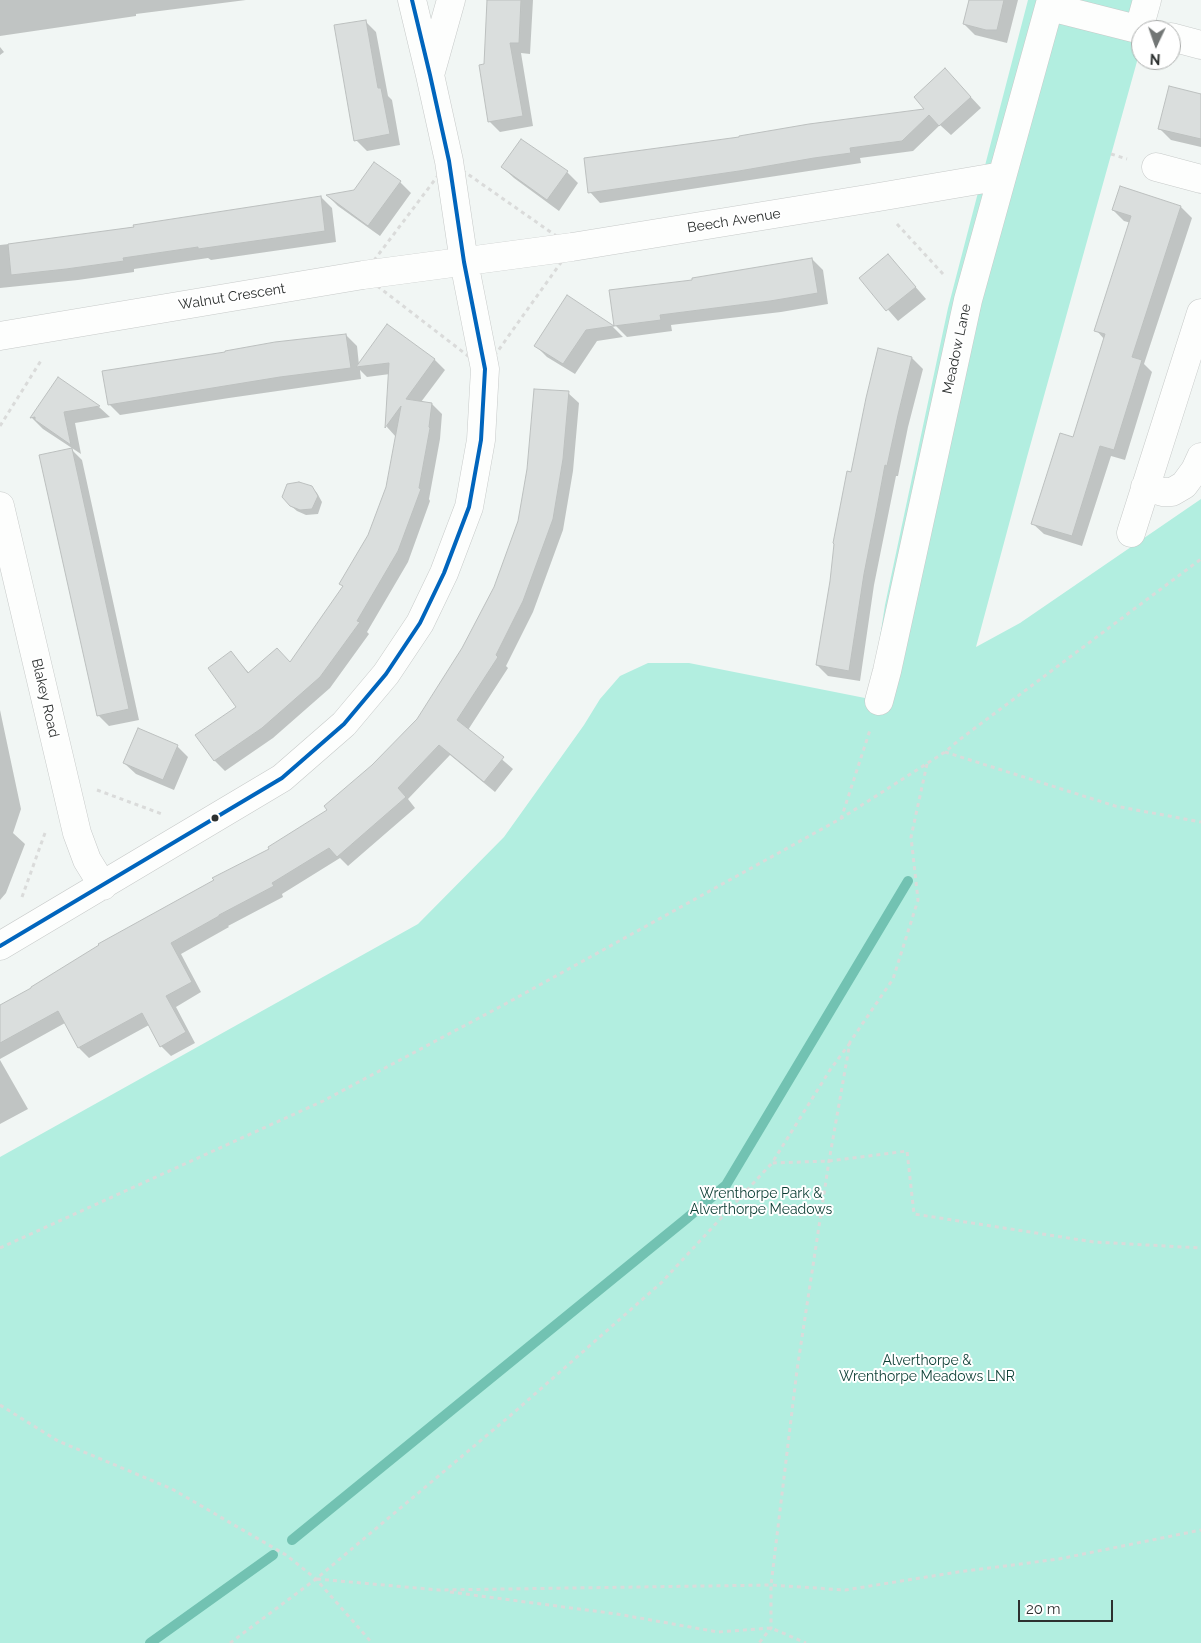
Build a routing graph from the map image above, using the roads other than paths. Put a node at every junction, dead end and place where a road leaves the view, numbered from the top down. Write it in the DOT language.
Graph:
graph roads {
  1 [pos="412,0"];
  2 [pos="451,0"];
  3 [pos="1146,0"];
  4 [pos="1050,3"];
  5 [pos="1142,20"];
  6 [pos="1131,27"];
  7 [pos="1181,40"];
  8 [pos="1201,45"];
  9 [pos="430,75"];
  10 [pos="1156,167"];
  11 [pos="1002,176"];
  12 [pos="1201,179"];
  13 [pos="464,262"];
  14 [pos="1201,313"];
  15 [pos="0,336"];
  16 [pos="1201,457"];
  17 [pos="1145,487"];
  18 [pos="0,506"];
  19 [pos="1131,532"];
  20 [pos="879,701"];
  21 [pos="103,886"];
  22 [pos="0,946"];
  1 -- 9 [label="street"];
  2 -- 9 [label="street"];
  3 -- 5 [label="street"];
  4 -- 6 [label="street"];
  4 -- 11 [label="street, Meadow Lane"];
  7 -- 8 [label="street"];
  9 -- 13 [label="street"];
  10 -- 12 [label="street"];
  11 -- 13 [label="street, Beech Avenue"];
  11 -- 20 [label="street, Meadow Lane"];
  13 -- 15 [label="street, Walnut Crescent"];
  13 -- 21 [label="street"];
  14 -- 17 [label="street"];
  16 -- 17 [label="street"];
  17 -- 19 [label="street"];
  18 -- 21 [label="street, Blakey Road"];
  21 -- 22 [label="street"];
}
